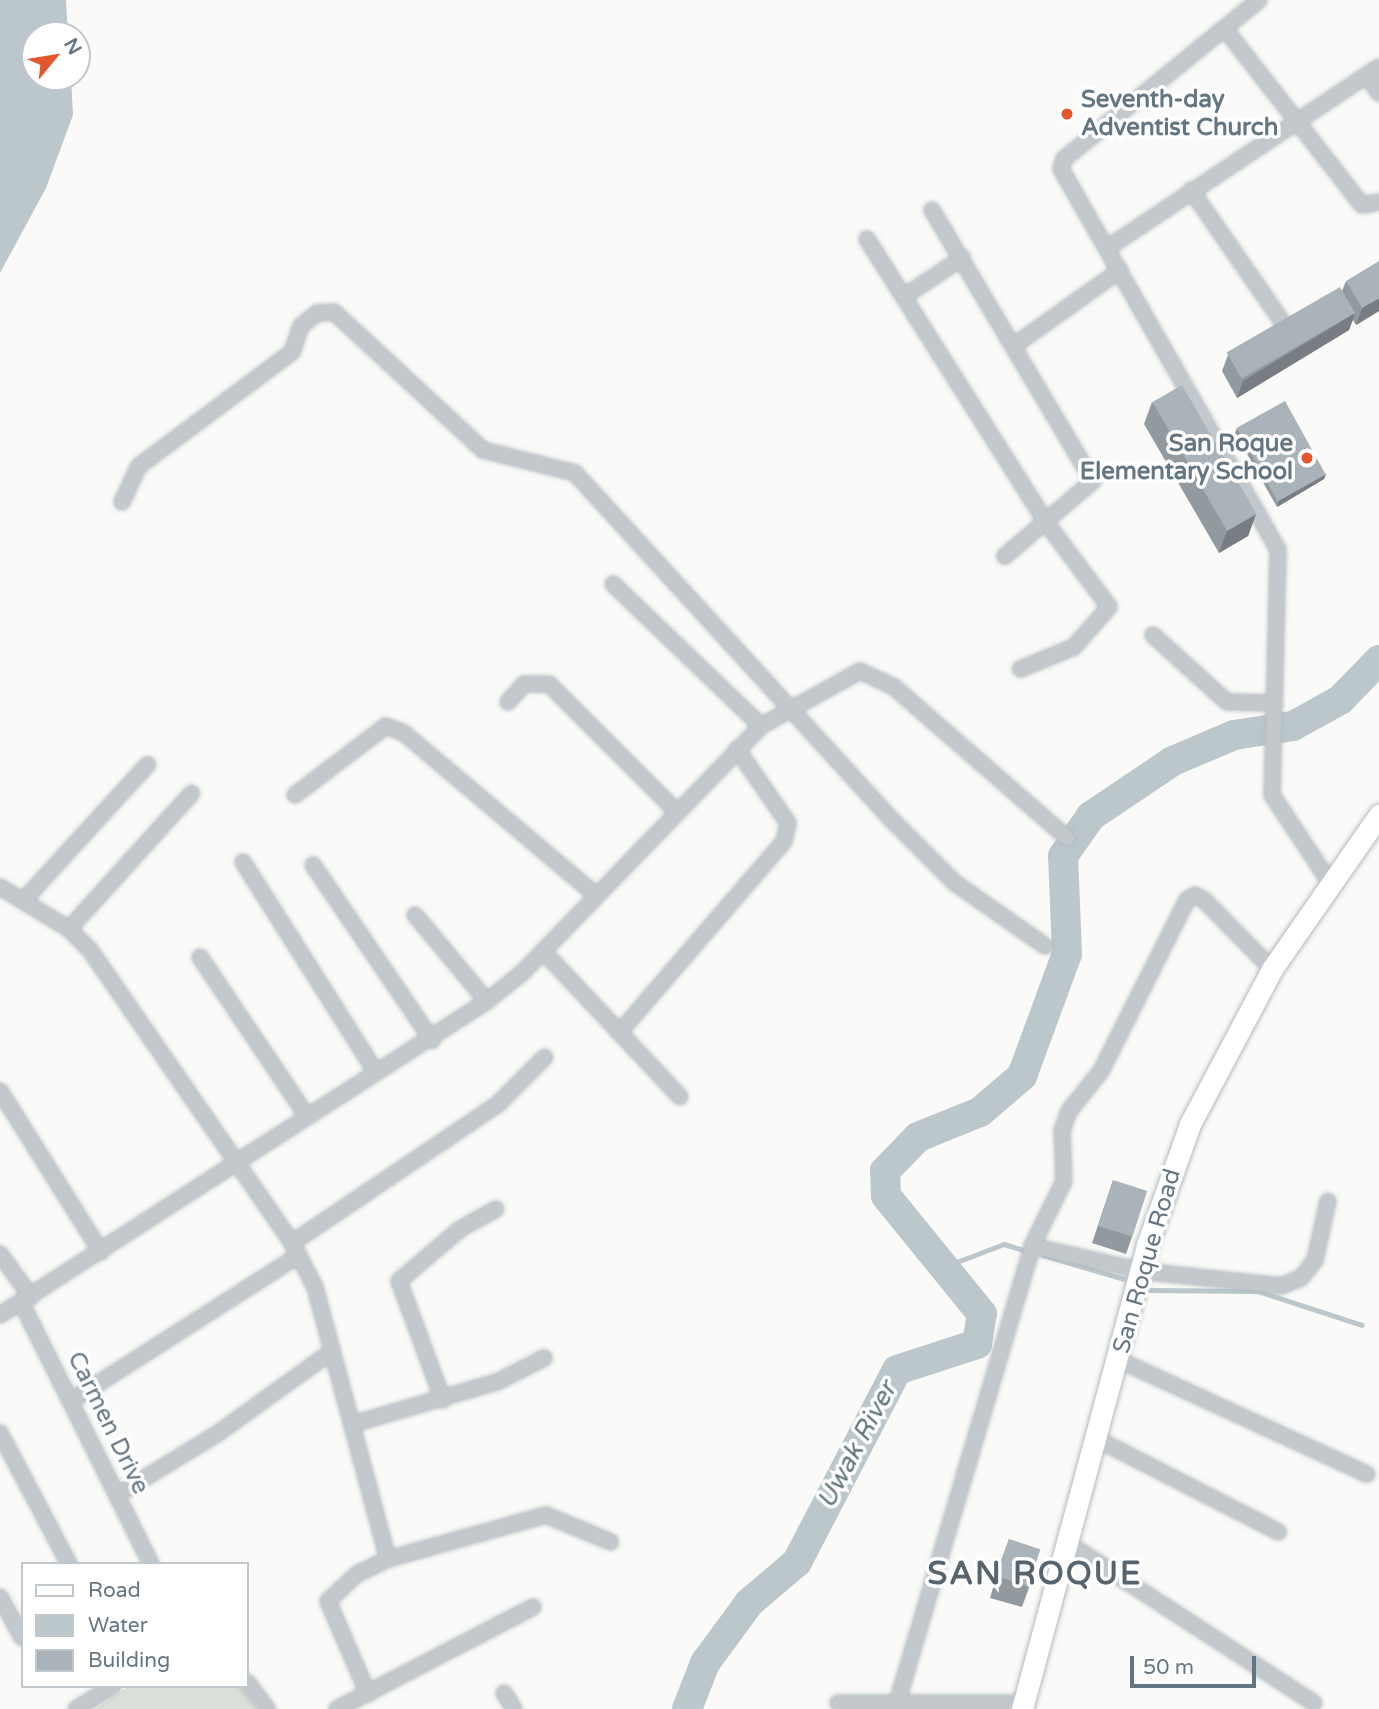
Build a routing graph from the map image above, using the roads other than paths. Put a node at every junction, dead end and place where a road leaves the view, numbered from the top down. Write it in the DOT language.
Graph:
graph roads {
  1 [pos="1259,0"];
  2 [pos="1225,29"];
  3 [pos="1373,72"];
  4 [pos="1379,93"];
  5 [pos="1297,121"];
  6 [pos="1191,190"];
  7 [pos="1379,202"];
  8 [pos="932,211"];
  9 [pos="867,239"];
  10 [pos="1109,247"];
  11 [pos="962,258"];
  12 [pos="1120,270"];
  13 [pos="905,296"];
  14 [pos="1285,326"];
  15 [pos="1015,345"];
  16 [pos="122,502"];
  17 [pos="1045,521"];
  18 [pos="1005,556"];
  19 [pos="613,584"];
  20 [pos="1153,635"];
  21 [pos="1020,669"];
  22 [pos="508,702"];
  23 [pos="792,705"];
  24 [pos="1273,710"];
  25 [pos="761,726"];
  26 [pos="737,749"];
  27 [pos="148,764"];
  28 [pos="192,793"];
  29 [pos="295,795"];
  30 [pos="676,811"];
  31 [pos="1379,815"];
  32 [pos="1066,838"];
  33 [pos="243,862"];
  34 [pos="313,865"];
  35 [pos="1331,884"];
  36 [pos="0,887"];
  37 [pos="593,893"];
  38 [pos="23,901"];
  39 [pos="415,915"];
  40 [pos="69,929"];
  41 [pos="1045,946"];
  42 [pos="543,951"];
  43 [pos="200,957"];
  44 [pos="1272,969"];
  45 [pos="486,1002"];
  46 [pos="619,1033"];
  47 [pos="432,1040"];
  48 [pos="545,1057"];
  49 [pos="376,1072"];
  50 [pos="0,1091"];
  51 [pos="680,1097"];
  52 [pos="307,1116"];
  53 [pos="235,1163"];
  54 [pos="1328,1201"];
  55 [pos="496,1209"];
  56 [pos="1032,1247"];
  57 [pos="295,1249"];
  58 [pos="101,1252"];
  59 [pos="0,1254"];
  60 [pos="1141,1270"];
  61 [pos="26,1299"];
  62 [pos="0,1315"];
  63 [pos="332,1351"];
  64 [pos="544,1358"];
  65 [pos="1119,1360"];
  66 [pos="74,1399"];
  67 [pos="443,1400"];
  68 [pos="353,1424"];
  69 [pos="0,1433"];
  70 [pos="1097,1439"];
  71 [pos="1367,1474"];
  72 [pos="117,1495"];
  73 [pos="1279,1532"];
  74 [pos="611,1542"];
  75 [pos="1069,1544"];
  76 [pos="388,1559"];
  77 [pos="68,1562"];
  78 [pos="150,1562"];
  79 [pos="0,1597"];
  80 [pos="533,1607"];
  81 [pos="21,1635"];
  82 [pos="248,1683"];
  83 [pos="110,1688"];
  84 [pos="504,1693"];
  85 [pos="368,1694"];
  86 [pos="838,1703"];
  87 [pos="897,1703"];
  88 [pos="1314,1703"];
  89 [pos="1023,1706"];
  90 [pos="76,1709"];
  91 [pos="267,1709"];
  92 [pos="337,1709"];
  93 [pos="514,1709"];
  1 -- 2 [label="street"];
  2 -- 5 [label="street"];
  2 -- 10 [label="street"];
  3 -- 4 [label="street"];
  3 -- 5 [label="street"];
  5 -- 6 [label="street"];
  5 -- 7 [label="street"];
  6 -- 10 [label="street"];
  6 -- 14 [label="street"];
  8 -- 11 [label="street"];
  9 -- 13 [label="street"];
  10 -- 12 [label="street"];
  11 -- 13 [label="street"];
  11 -- 15 [label="street"];
  12 -- 15 [label="street"];
  12 -- 24 [label="street"];
  13 -- 17 [label="street"];
  15 -- 17 [label="street"];
  16 -- 23 [label="street"];
  17 -- 18 [label="street"];
  17 -- 21 [label="street"];
  19 -- 25 [label="street"];
  20 -- 24 [label="street"];
  22 -- 30 [label="street"];
  23 -- 25 [label="street"];
  23 -- 32 [label="street"];
  23 -- 41 [label="street"];
  24 -- 35 [label="street"];
  25 -- 26 [label="street"];
  26 -- 30 [label="street"];
  26 -- 46 [label="street"];
  27 -- 38 [label="street"];
  28 -- 40 [label="street"];
  29 -- 37 [label="street"];
  30 -- 37 [label="street"];
  31 -- 35 [label="street, San Roque Road"];
  33 -- 49 [label="street"];
  34 -- 47 [label="street"];
  35 -- 44 [label="street, San Roque Road"];
  36 -- 38 [label="street"];
  37 -- 42 [label="street"];
  38 -- 40 [label="street"];
  39 -- 45 [label="street"];
  40 -- 53 [label="street"];
  42 -- 45 [label="street"];
  42 -- 46 [label="street"];
  43 -- 52 [label="street"];
  44 -- 56 [label="street"];
  44 -- 60 [label="street, San Roque Road"];
  45 -- 47 [label="street"];
  46 -- 51 [label="street"];
  47 -- 49 [label="street"];
  48 -- 57 [label="street"];
  49 -- 52 [label="street"];
  50 -- 58 [label="street"];
  52 -- 53 [label="street"];
  53 -- 57 [label="street"];
  53 -- 58 [label="street"];
  54 -- 60 [label="street"];
  55 -- 67 [label="street"];
  56 -- 60 [label="street"];
  56 -- 87 [label="street"];
  57 -- 63 [label="street"];
  57 -- 66 [label="street"];
  58 -- 61 [label="street"];
  59 -- 61 [label="street, Carmen Drive"];
  60 -- 65 [label="street, San Roque Road"];
  61 -- 62 [label="street"];
  61 -- 66 [label="street, Carmen Drive"];
  63 -- 68 [label="street"];
  63 -- 72 [label="street"];
  64 -- 67 [label="street"];
  65 -- 70 [label="street, San Roque Road"];
  65 -- 71 [label="street"];
  66 -- 72 [label="street, Carmen Drive"];
  67 -- 68 [label="street"];
  68 -- 76 [label="street"];
  69 -- 77 [label="street"];
  70 -- 73 [label="street"];
  70 -- 75 [label="street, San Roque Road"];
  72 -- 78 [label="street, Carmen Drive"];
  74 -- 76 [label="street"];
  75 -- 88 [label="street"];
  75 -- 89 [label="street, San Roque Road"];
  76 -- 85 [label="street"];
  79 -- 81 [label="street"];
  80 -- 85 [label="street"];
  82 -- 91 [label="street"];
  83 -- 90 [label="street"];
  84 -- 93 [label="street"];
  85 -- 92 [label="street"];
  86 -- 87 [label="street"];
  87 -- 89 [label="street"];
}
